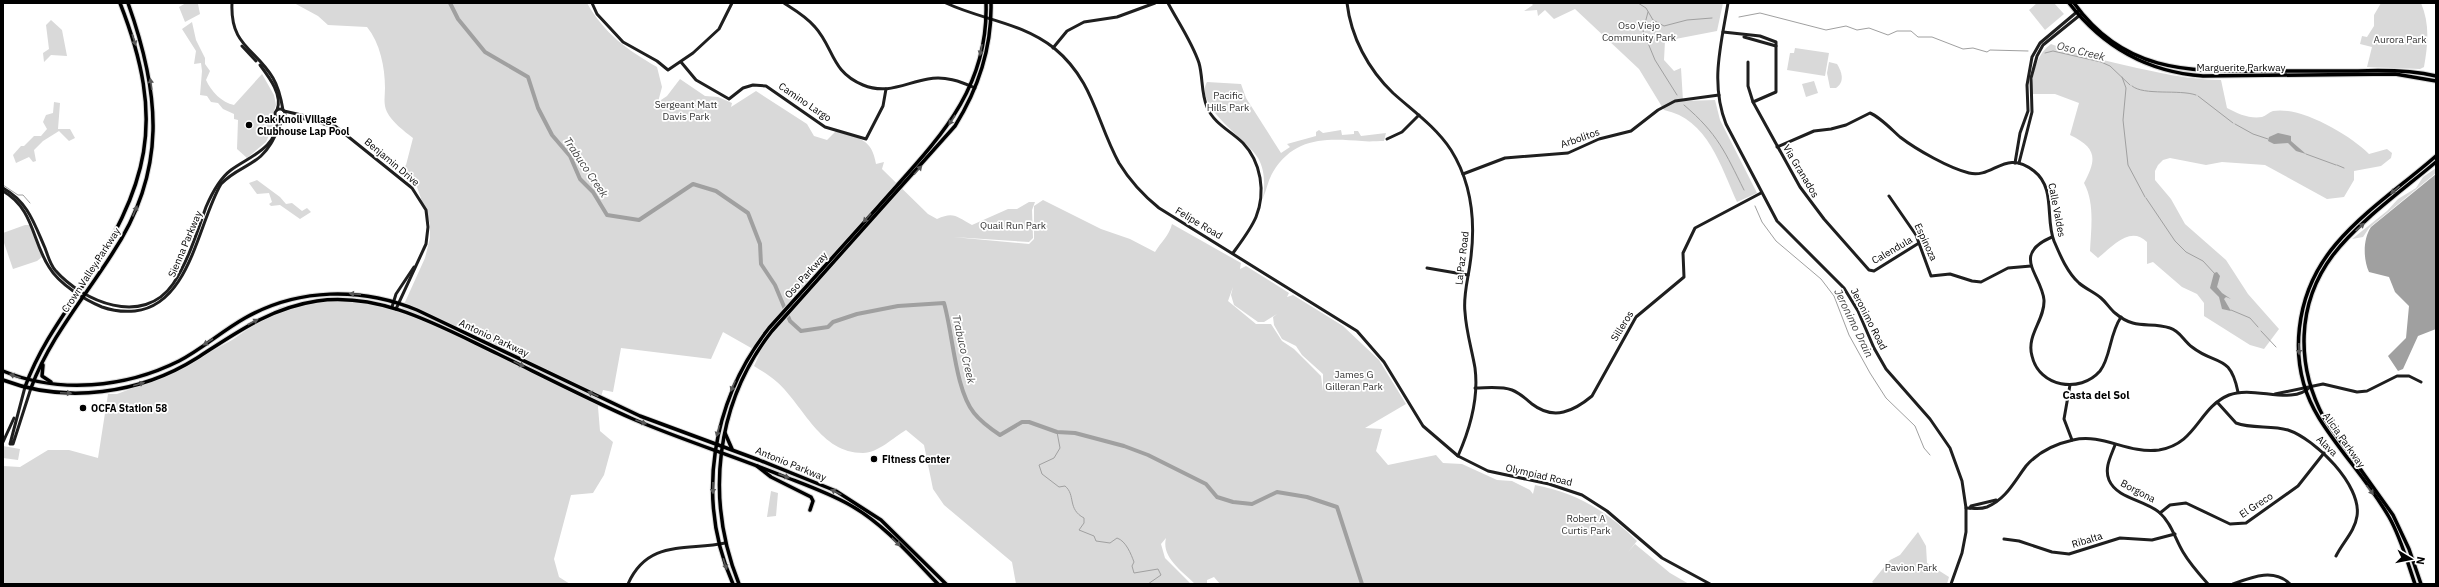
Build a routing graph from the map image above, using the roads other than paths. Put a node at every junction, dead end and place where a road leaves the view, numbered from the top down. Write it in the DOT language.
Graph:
graph roads {
  1 [pos="120,3"];
  2 [pos="128,3"];
  3 [pos="232,3"];
  4 [pos="592,3"];
  5 [pos="732,3"];
  6 [pos="784,3"];
  7 [pos="946,3"];
  8 [pos="986,3"];
  9 [pos="991,3"];
  10 [pos="1155,3"];
  11 [pos="1168,3"];
  12 [pos="1347,3"];
  13 [pos="1728,3"];
  14 [pos="2069,3"];
  15 [pos="2074,3"];
  16 [pos="2078,11"];
  17 [pos="2081,15"];
  18 [pos="986,17"];
  19 [pos="991,19"];
  20 [pos="1722,32"];
  21 [pos="1053,48"];
  22 [pos="681,62"];
  23 [pos="1748,62"];
  24 [pos="2436,76"];
  25 [pos="2436,81"];
  26 [pos="971,86"];
  27 [pos="975,88"];
  28 [pos="886,89"];
  29 [pos="1719,95"];
  30 [pos="2030,97"];
  31 [pos="1753,102"];
  32 [pos="276,110"];
  33 [pos="284,111"];
  34 [pos="1419,115"];
  35 [pos="284,118"];
  36 [pos="277,119"];
  37 [pos="337,128"];
  38 [pos="1387,139"];
  39 [pos="1777,147"];
  40 [pos="2436,156"];
  41 [pos="2436,162"];
  42 [pos="2017,163"];
  43 [pos="1463,174"];
  44 [pos="3,188"];
  45 [pos="3,191"];
  46 [pos="1761,193"];
  47 [pos="1889,196"];
  48 [pos="2052,237"];
  49 [pos="1920,243"];
  50 [pos="1233,253"];
  51 [pos="418,262"];
  52 [pos="2031,266"];
  53 [pos="1427,268"];
  54 [pos="1872,271"];
  55 [pos="1468,275"];
  56 [pos="178,276"];
  57 [pos="179,282"];
  58 [pos="79,291"];
  59 [pos="85,294"];
  60 [pos="393,301"];
  61 [pos="398,303"];
  62 [pos="392,307"];
  63 [pos="396,309"];
  64 [pos="2121,317"];
  65 [pos="771,330"];
  66 [pos="485,346"];
  67 [pos="48,352"];
  68 [pos="3,371"];
  69 [pos="3,380"];
  70 [pos="27,380"];
  71 [pos="33,381"];
  72 [pos="2421,382"];
  73 [pos="60,384"];
  74 [pos="2070,385"];
  75 [pos="25,387"];
  76 [pos="2305,387"];
  77 [pos="2310,387"];
  78 [pos="31,388"];
  79 [pos="1475,388"];
  80 [pos="2238,392"];
  81 [pos="2306,392"];
  82 [pos="2291,393"];
  83 [pos="2217,402"];
  84 [pos="15,416"];
  85 [pos="673,428"];
  86 [pos="669,432"];
  87 [pos="725,432"];
  88 [pos="2072,440"];
  89 [pos="3,442"];
  90 [pos="715,443"];
  91 [pos="2115,445"];
  92 [pos="722,446"];
  93 [pos="715,449"];
  94 [pos="733,450"];
  95 [pos="721,452"];
  96 [pos="2324,453"];
  97 [pos="1458,456"];
  98 [pos="756,465"];
  99 [pos="2379,501"];
  100 [pos="1968,508"];
  101 [pos="810,510"];
  102 [pos="2160,513"];
  103 [pos="2393,515"];
  104 [pos="2175,534"];
  105 [pos="2398,536"];
  106 [pos="2004,539"];
  107 [pos="725,542"];
  108 [pos="719,544"];
  109 [pos="2336,556"];
  110 [pos="628,584"];
  111 [pos="733,584"];
  112 [pos="739,584"];
  113 [pos="938,584"];
  114 [pos="946,584"];
  115 [pos="1710,584"];
  116 [pos="1951,584"];
  117 [pos="2208,584"];
  118 [pos="2233,584"];
  119 [pos="2290,584"];
  120 [pos="2415,584"];
  121 [pos="2421,584"];
  1 -- 58 [label="main road, Crown Valley Parkway, one-way"];
  59 -- 2 [label="main road, Crown Valley Parkway, one-way"];
  3 -- 32 [label="street"];
  3 -- 33 [label="street"];
  4 -- 22 [label="street"];
  5 -- 22 [label="street"];
  6 -- 28 [label="street"];
  7 -- 18 [label="street, Felipe Road"];
  8 -- 18 [label="main road, Oso Parkway"];
  9 -- 19 [label="main road, Oso Parkway"];
  10 -- 21 [label="street"];
  11 -- 50 [label="street"];
  12 -- 34 [label="street, La Paz Road"];
  13 -- 20 [label="street, Jeronimo Road"];
  14 -- 16 [label="main road, Marguerite Parkway"];
  15 -- 16 [label="main road, Marguerite Parkway"];
  16 -- 17 [label="main road, Marguerite Parkway"];
  16 -- 30 [label="street"];
  17 -- 24 [label="main road, Marguerite Parkway"];
  17 -- 25 [label="main road, Marguerite Parkway"];
  17 -- 30 [label="street"];
  18 -- 19 [label="street, Felipe Road"];
  18 -- 26 [label="main road, Oso Parkway, one-way"];
  19 -- 21 [label="street, Felipe Road"];
  19 -- 27 [label="main road, Oso Parkway"];
  20 -- 29 [label="street, Jeronimo Road"];
  20 -- 31 [label="street"];
  21 -- 50 [label="street, Felipe Road"];
  22 -- 28 [label="street, Camino Largo"];
  23 -- 31 [label="street, Via Granados"];
  26 -- 27 [label="street"];
  26 -- 28 [label="street"];
  26 -- 65 [label="main road, Oso Parkway, one-way"];
  65 -- 27 [label="main road, Oso Parkway, one-way"];
  29 -- 43 [label="street, Arbolitos"];
  29 -- 46 [label="street, Jeronimo Road"];
  30 -- 42 [label="street"];
  31 -- 39 [label="street, Via Granados"];
  32 -- 33 [label="street, Benjamin Drive"];
  32 -- 36 [label="street"];
  33 -- 35 [label="street"];
  33 -- 37 [label="street, Benjamin Drive"];
  34 -- 38 [label="street"];
  34 -- 43 [label="street, La Paz Road"];
  35 -- 36 [label="street, Benjamin Drive"];
  35 -- 37 [label="street, Benjamin Drive"];
  35 -- 57 [label="street, Sienna Parkway"];
  36 -- 56 [label="street, Sienna Parkway"];
  37 -- 51 [label="street, Benjamin Drive"];
  39 -- 42 [label="street"];
  39 -- 54 [label="street, Via Granados"];
  40 -- 76 [label="main road, Alicia Parkway, one-way"];
  77 -- 41 [label="main road, Alicia Parkway, one-way"];
  42 -- 48 [label="street, Calle Valdes"];
  43 -- 55 [label="street, La Paz Road"];
  44 -- 58 [label="street, Sienna Parkway"];
  45 -- 58 [label="street, Sienna Parkway"];
  46 -- 79 [label="street, Silleros"];
  46 -- 100 [label="street, Jeronimo Road"];
  47 -- 49 [label="street, Espinoza"];
  48 -- 52 [label="street"];
  48 -- 64 [label="street, Calle Valdes"];
  49 -- 52 [label="street, Espinoza"];
  49 -- 54 [label="street, Calendula"];
  50 -- 97 [label="street, Felipe Road"];
  51 -- 60 [label="street, Benjamin Drive"];
  51 -- 61 [label="street, Benjamin Drive"];
  52 -- 74 [label="street"];
  53 -- 55 [label="street"];
  55 -- 79 [label="street, La Paz Road"];
  56 -- 57 [label="street"];
  56 -- 59 [label="street, Sienna Parkway"];
  57 -- 59 [label="street, Sienna Parkway"];
  58 -- 59 [label="street, Sienna Parkway"];
  58 -- 70 [label="main road, Crown Valley Parkway"];
  59 -- 67 [label="main road, Crown Valley Parkway"];
  60 -- 61 [label="main road, Antonio Parkway"];
  60 -- 62 [label="street, Benjamin Drive"];
  60 -- 73 [label="main road, Antonio Parkway, one-way"];
  61 -- 63 [label="street, Benjamin Drive"];
  61 -- 66 [label="main road, Antonio Parkway"];
  62 -- 63 [label="main road, Antonio Parkway"];
  78 -- 62 [label="main road, Antonio Parkway, one-way"];
  63 -- 66 [label="main road, Antonio Parkway"];
  64 -- 74 [label="street"];
  64 -- 80 [label="street, Calle Valdes"];
  65 -- 87 [label="main road, Oso Parkway"];
  65 -- 90 [label="main road, Oso Parkway, one-way"];
  85 -- 66 [label="main road, Antonio Parkway, one-way"];
  66 -- 86 [label="main road, Antonio Parkway, one-way"];
  67 -- 71 [label="main road, Crown Valley Parkway"];
  67 -- 73 [label="main road"];
  70 -- 68 [label="main road, Antonio Parkway, one-way"];
  69 -- 75 [label="main road, Antonio Parkway"];
  70 -- 71 [label="main road, Antonio Parkway"];
  70 -- 75 [label="main road, Crown Valley Parkway"];
  71 -- 73 [label="main road, Antonio Parkway"];
  71 -- 78 [label="main road, Crown Valley Parkway"];
  72 -- 77 [label="street"];
  74 -- 88 [label="street"];
  75 -- 78 [label="main road, Antonio Parkway"];
  75 -- 84 [label="street, Crown Valley Parkway"];
  76 -- 77 [label="street"];
  76 -- 81 [label="main road, Alicia Parkway"];
  76 -- 82 [label="street"];
  77 -- 81 [label="street"];
  77 -- 103 [label="main road, Alicia Parkway"];
  78 -- 84 [label="street, Crown Valley Parkway"];
  79 -- 97 [label="street, La Paz Road"];
  80 -- 82 [label="street"];
  80 -- 83 [label="street"];
  81 -- 82 [label="street"];
  81 -- 99 [label="main road, Alicia Parkway, one-way"];
  83 -- 91 [label="street"];
  83 -- 96 [label="street, Alava"];
  84 -- 89 [label="street"];
  85 -- 86 [label="main road"];
  85 -- 90 [label="main road, Antonio Parkway"];
  86 -- 93 [label="main road, Antonio Parkway"];
  87 -- 92 [label="main road, Oso Parkway"];
  87 -- 94 [label="main road"];
  88 -- 91 [label="street"];
  88 -- 100 [label="street"];
  90 -- 92 [label="main road, Antonio Parkway"];
  90 -- 93 [label="main road, Oso Parkway"];
  91 -- 102 [label="street, Borgona"];
  92 -- 94 [label="main road, Antonio Parkway"];
  92 -- 95 [label="main road, Oso Parkway"];
  93 -- 95 [label="main road, Antonio Parkway"];
  93 -- 108 [label="main road, Oso Parkway, one-way"];
  114 -- 94 [label="main road, Antonio Parkway, one-way"];
  95 -- 98 [label="main road, Antonio Parkway"];
  95 -- 107 [label="main road, Oso Parkway"];
  96 -- 102 [label="street, El Greco"];
  96 -- 109 [label="street, Alava"];
  97 -- 115 [label="street, Olympiad Road"];
  98 -- 101 [label="main road"];
  98 -- 113 [label="main road, Antonio Parkway, one-way"];
  99 -- 103 [label="main road"];
  99 -- 105 [label="main road, Alicia Parkway"];
  100 -- 116 [label="street, Jeronimo Road"];
  102 -- 104 [label="street, Borgona"];
  103 -- 105 [label="main road"];
  103 -- 121 [label="main road, Alicia Parkway"];
  104 -- 106 [label="street, Ribalta"];
  104 -- 117 [label="street, Borgona"];
  105 -- 120 [label="main road, Alicia Parkway"];
  107 -- 108 [label="street"];
  107 -- 112 [label="main road, Oso Parkway"];
  108 -- 110 [label="street"];
  108 -- 111 [label="main road, Oso Parkway, one-way"];
  118 -- 119 [label="street"];
}
